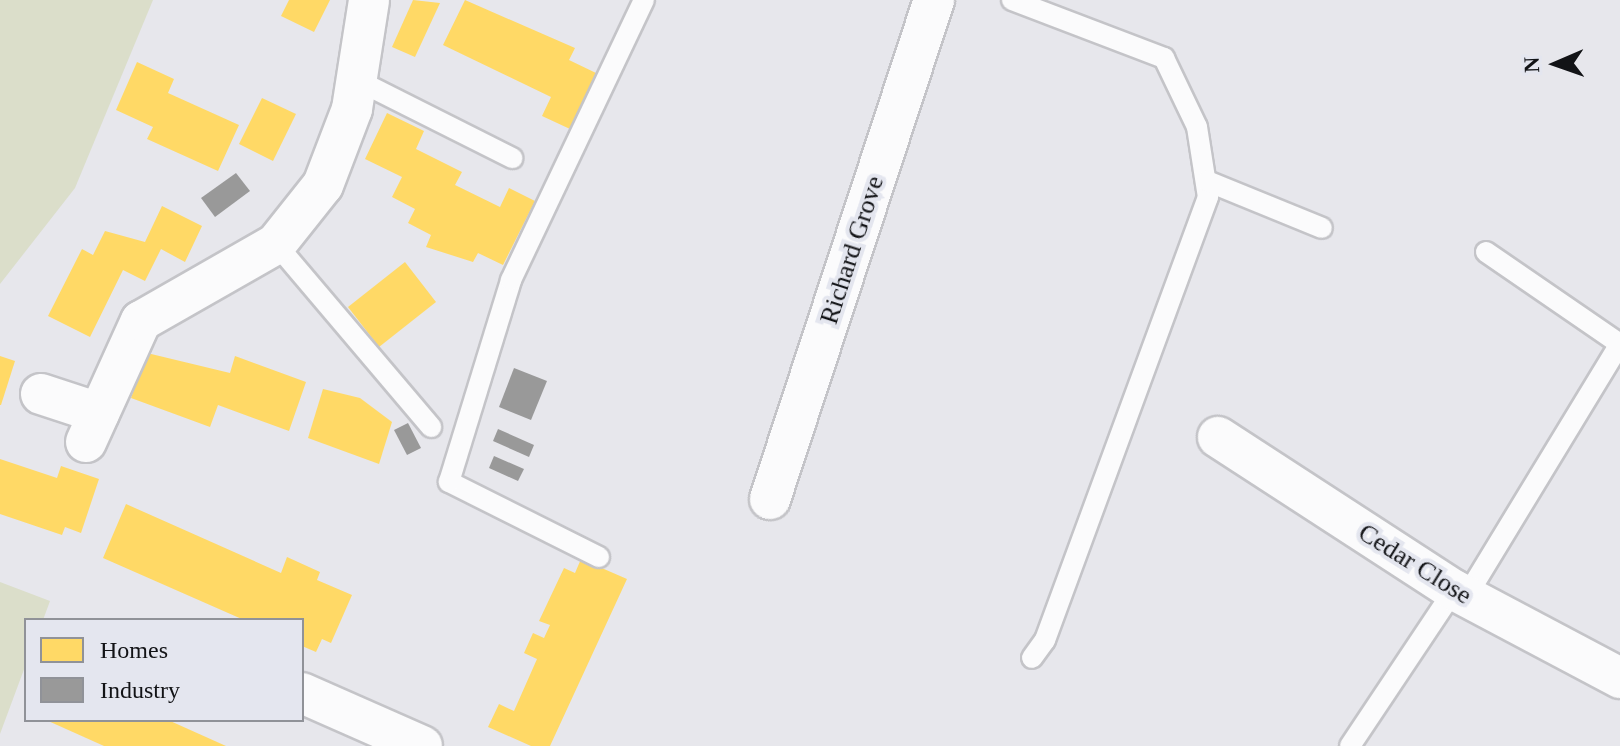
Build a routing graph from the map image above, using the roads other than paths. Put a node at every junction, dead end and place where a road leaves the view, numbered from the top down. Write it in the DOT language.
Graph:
graph roads {
  1 [pos="369,0"];
  2 [pos="644,0"];
  3 [pos="934,0"];
  4 [pos="1012,0"];
  5 [pos="357,80"];
  6 [pos="512,158"];
  7 [pos="1207,181"];
  8 [pos="1322,228"];
  9 [pos="276,244"];
  10 [pos="1486,252"];
  11 [pos="1620,344"];
  12 [pos="41,394"];
  13 [pos="431,427"];
  14 [pos="1218,437"];
  15 [pos="770,499"];
  16 [pos="599,557"];
  17 [pos="1460,594"];
  18 [pos="1032,658"];
  19 [pos="1620,678"];
  20 [pos="304,694"];
  21 [pos="422,746"];
  22 [pos="1350,746"];
  1 -- 5 [label="street"];
  2 -- 16 [label="lane"];
  3 -- 15 [label="street, Richard Grove"];
  4 -- 7 [label="lane"];
  5 -- 6 [label="lane"];
  5 -- 9 [label="street"];
  7 -- 8 [label="lane"];
  7 -- 18 [label="lane"];
  9 -- 12 [label="street"];
  9 -- 13 [label="lane"];
  10 -- 11 [label="lane"];
  11 -- 17 [label="lane"];
  14 -- 17 [label="street, Cedar Close"];
  17 -- 19 [label="street, Cedar Close"];
  17 -- 22 [label="lane"];
  20 -- 21 [label="street"];
}
